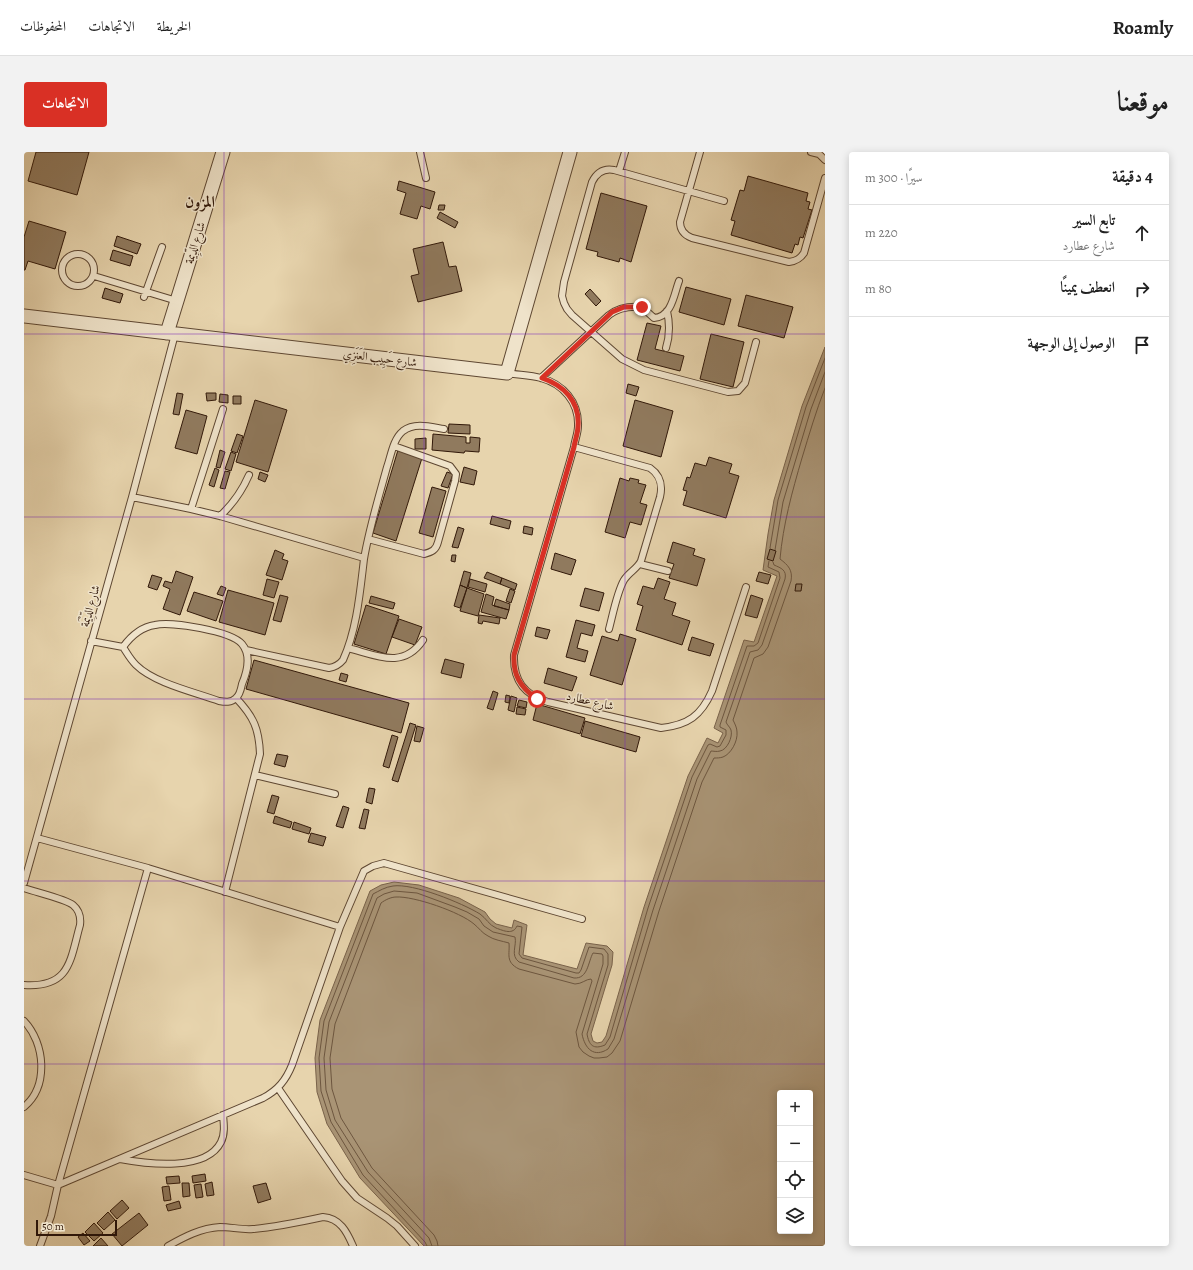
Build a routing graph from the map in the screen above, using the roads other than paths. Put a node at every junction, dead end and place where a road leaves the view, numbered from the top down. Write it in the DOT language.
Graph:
graph roads {
  1 [pos="223,152"];
  2 [pos="420,152"];
  3 [pos="570,152"];
  4 [pos="625,152"];
  5 [pos="700,152"];
  6 [pos="811,152"];
  7 [pos="825,160"];
  8 [pos="619,171"];
  9 [pos="426,178"];
  10 [pos="825,178"];
  11 [pos="688,191"];
  12 [pos="724,201"];
  13 [pos="162,246"];
  14 [pos="94,276"];
  15 [pos="679,281"];
  16 [pos="145,294"];
  17 [pos="177,302"];
  18 [pos="667,311"];
  19 [pos="24,316"];
  20 [pos="592,332"];
  21 [pos="171,334"];
  22 [pos="756,342"];
  23 [pos="666,348"];
  24 [pos="507,373"];
  25 [pos="542,378"];
  26 [pos="223,409"];
  27 [pos="444,429"];
  28 [pos="394,446"];
  29 [pos="574,447"];
  30 [pos="249,474"];
  31 [pos="132,496"];
  32 [pos="191,509"];
  33 [pos="220,516"];
  34 [pos="368,539"];
  35 [pos="364,558"];
  36 [pos="640,564"];
  37 [pos="668,571"];
  38 [pos="746,587"];
  39 [pos="609,629"];
  40 [pos="91,640"];
  41 [pos="423,640"];
  42 [pos="123,647"];
  43 [pos="348,648"];
  44 [pos="246,650"];
  45 [pos="236,698"];
  46 [pos="255,775"];
  47 [pos="335,794"];
  48 [pos="37,838"];
  49 [pos="148,868"];
  50 [pos="24,883"];
  51 [pos="24,888"];
  52 [pos="225,892"];
  53 [pos="582,919"];
  54 [pos="340,927"];
  55 [pos="24,985"];
  56 [pos="24,1021"];
  57 [pos="278,1088"];
  58 [pos="24,1107"];
  59 [pos="223,1115"];
  60 [pos="120,1159"];
  61 [pos="24,1175"];
  62 [pos="58,1185"];
  63 [pos="40,1246"];
  64 [pos="168,1246"];
  65 [pos="353,1246"];
  66 [pos="415,1246"];
  1 -- 17 [label="street, شارع الدِّيمة"];
  2 -- 9 [label="lane"];
  3 -- 24 [label="street"];
  4 -- 8 [label="lane"];
  5 -- 11 [label="lane"];
  6 -- 7 [label="lane"];
  8 -- 11 [label="lane"];
  8 -- 20 [label="lane"];
  10 -- 11 [label="lane"];
  11 -- 12 [label="lane"];
  13 -- 16 [label="lane"];
  14 -- 14 [label="lane"];
  14 -- 16 [label="lane"];
  15 -- 18 [label="lane"];
  16 -- 17 [label="lane"];
  17 -- 21 [label="street, شارع الدِّيمة"];
  18 -- 20 [label="lane"];
  18 -- 23 [label="lane"];
  19 -- 21 [label="street, شارع حَبِيب العَنَزِي"];
  20 -- 22 [label="lane"];
  20 -- 25 [label="lane"];
  21 -- 24 [label="street, شارع حَبِيب العَنَزِي"];
  21 -- 31 [label="lane, شارع الدِّيْمَة"];
  24 -- 25 [label="lane, شارع عطارد"];
  25 -- 29 [label="lane, شارع عطارد"];
  26 -- 32 [label="lane"];
  27 -- 28 [label="lane"];
  28 -- 34 [label="lane"];
  28 -- 34 [label="lane"];
  29 -- 36 [label="lane"];
  29 -- 38 [label="lane, شارع عطارد"];
  30 -- 33 [label="lane"];
  31 -- 32 [label="lane"];
  31 -- 40 [label="lane, شارع الدِّيْمَة"];
  32 -- 33 [label="lane"];
  33 -- 35 [label="lane"];
  34 -- 35 [label="lane"];
  35 -- 43 [label="lane"];
  36 -- 37 [label="lane"];
  36 -- 39 [label="lane"];
  40 -- 42 [label="lane"];
  40 -- 48 [label="lane, شارع الدِّيْمَة"];
  41 -- 43 [label="lane"];
  42 -- 44 [label="lane"];
  42 -- 45 [label="lane"];
  43 -- 44 [label="lane"];
  44 -- 45 [label="lane"];
  45 -- 46 [label="lane"];
  46 -- 47 [label="lane"];
  46 -- 52 [label="lane"];
  48 -- 49 [label="lane"];
  48 -- 50 [label="lane, شارع الدِّيْمَة"];
  49 -- 52 [label="lane"];
  49 -- 62 [label="lane"];
  51 -- 55 [label="lane"];
  52 -- 54 [label="lane"];
  53 -- 54 [label="lane"];
  54 -- 57 [label="lane"];
  56 -- 58 [label="lane"];
  57 -- 59 [label="lane"];
  57 -- 66 [label="lane"];
  59 -- 60 [label="lane"];
  59 -- 60 [label="lane"];
  60 -- 62 [label="lane"];
  61 -- 62 [label="lane"];
  62 -- 63 [label="lane"];
  64 -- 65 [label="lane"];
}
